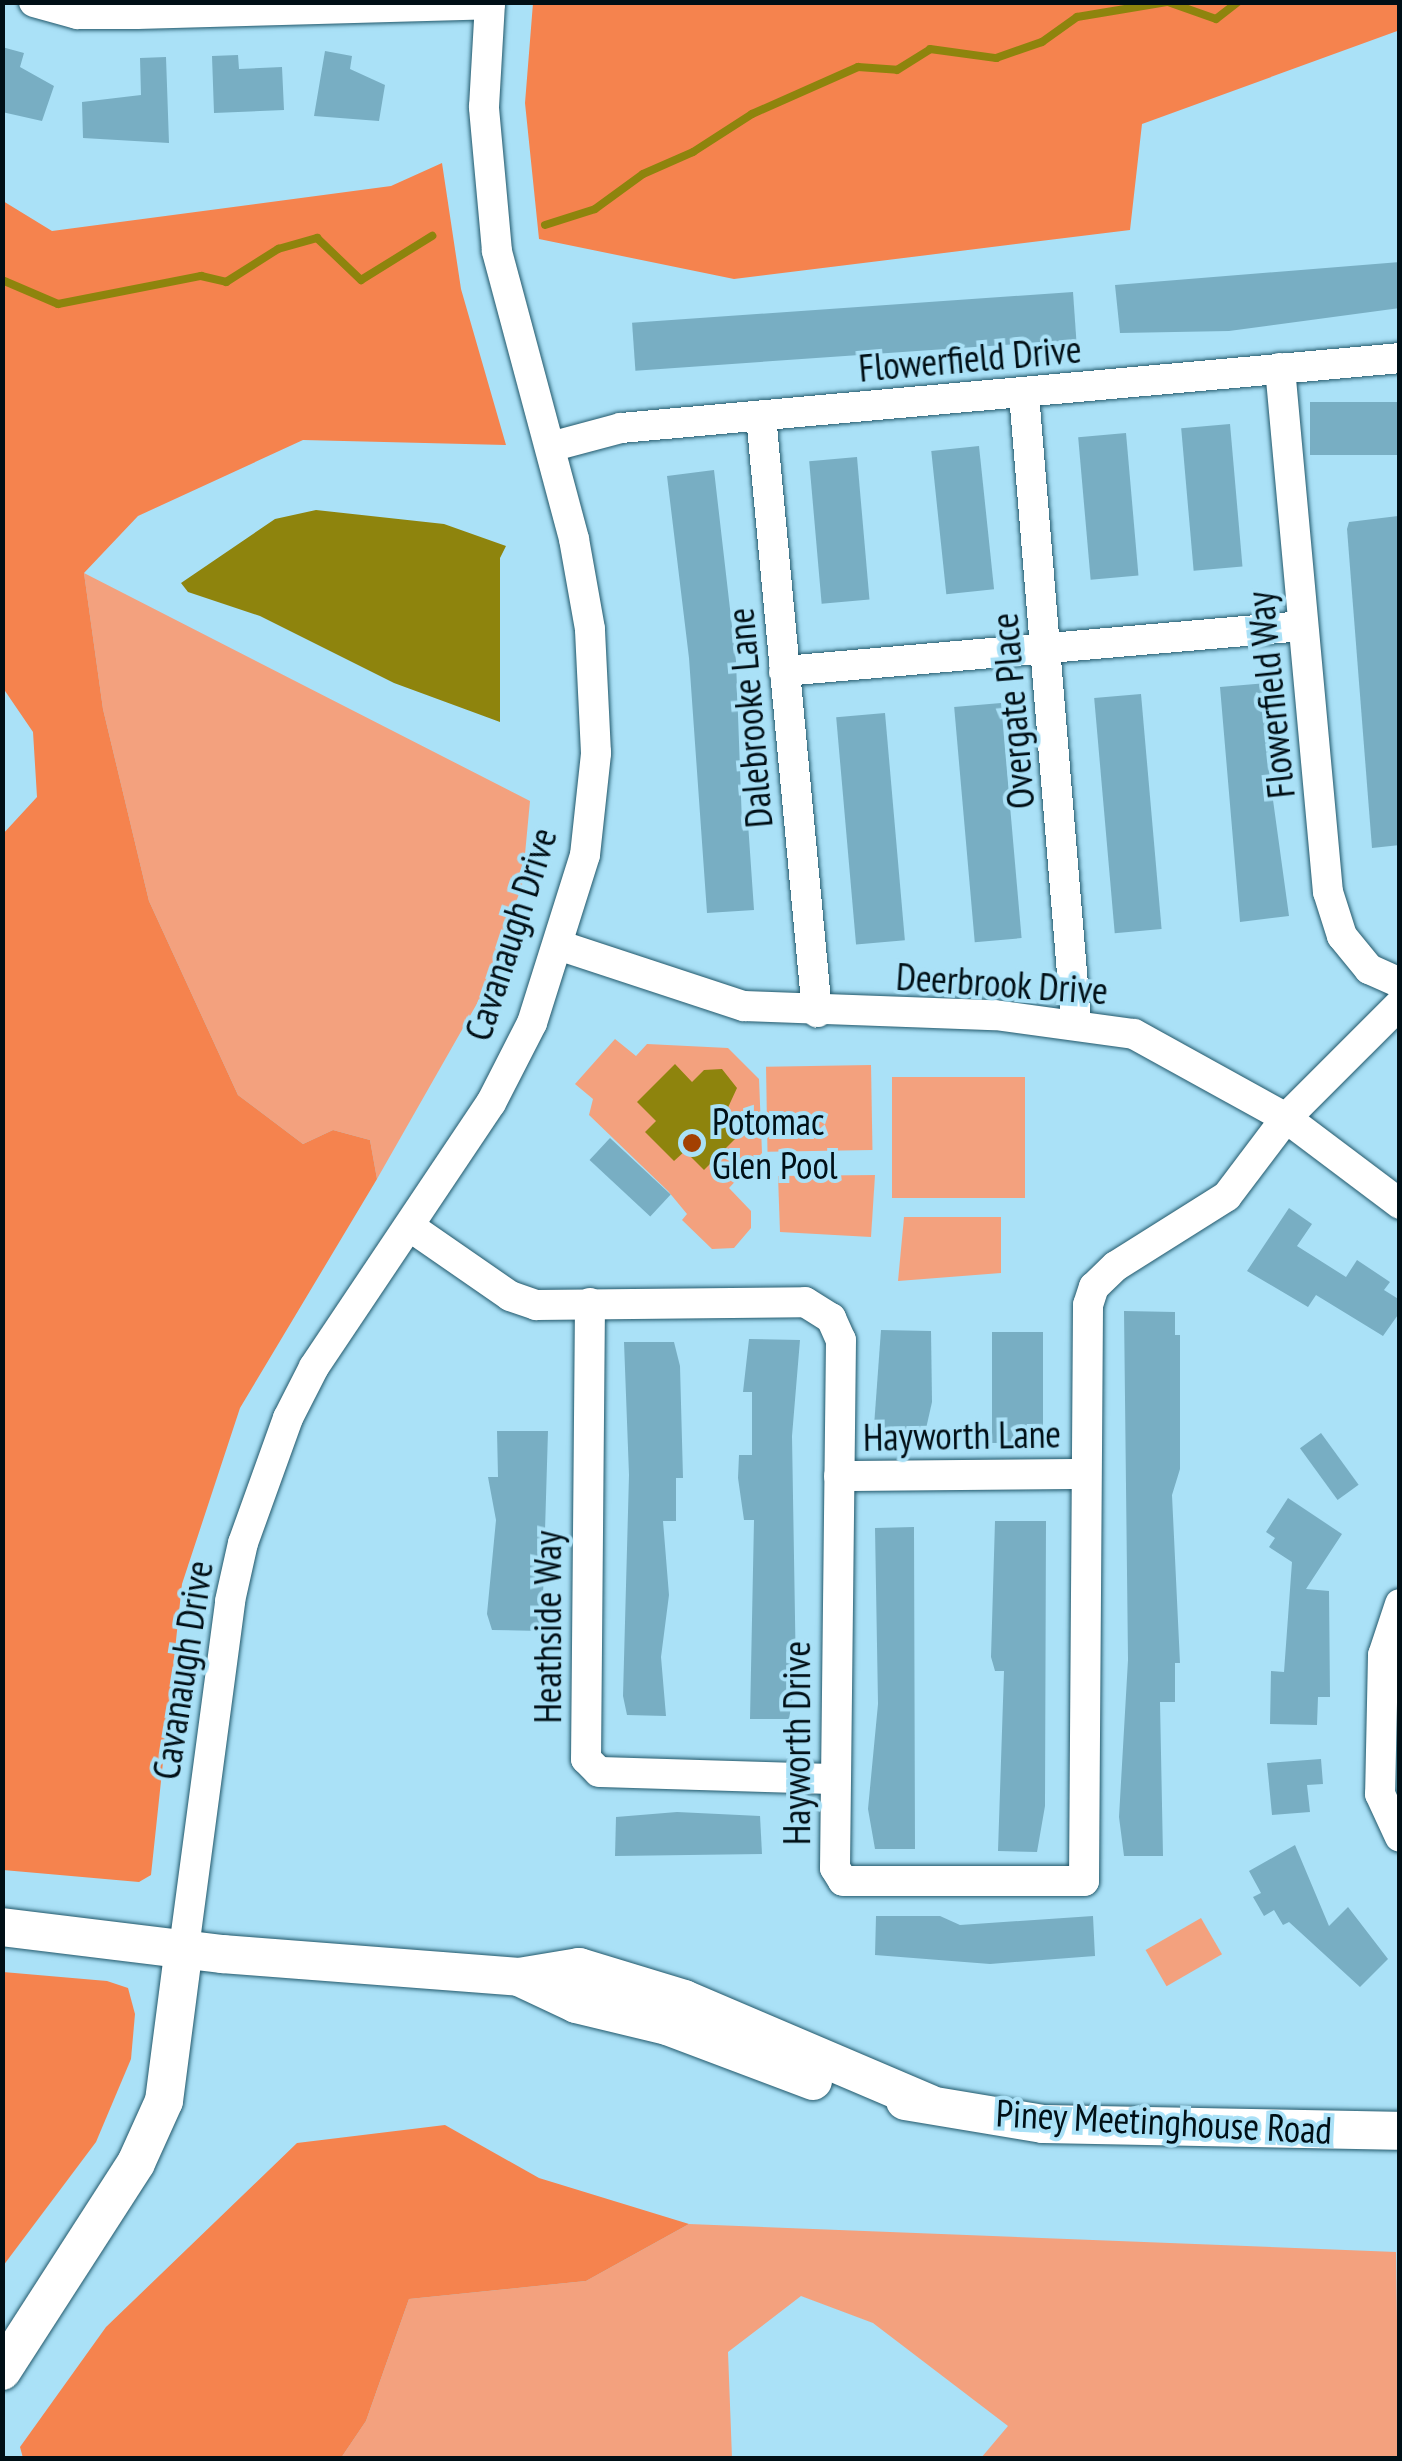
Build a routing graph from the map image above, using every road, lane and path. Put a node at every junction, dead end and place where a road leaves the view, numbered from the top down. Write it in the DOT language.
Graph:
graph roads {
  1 [pos="34,2"];
  2 [pos="490,3"];
  3 [pos="1400,358"];
  4 [pos="1280,368"];
  5 [pos="1024,394"];
  6 [pos="762,416"];
  7 [pos="550,447"];
  8 [pos="1302,626"];
  9 [pos="1046,647"];
  10 [pos="784,671"];
  11 [pos="558,944"];
  12 [pos="1400,983"];
  13 [pos="1400,1004"];
  14 [pos="817,1012"];
  15 [pos="1076,1021"];
  16 [pos="1286,1118"];
  17 [pos="1400,1204"];
  18 [pos="409,1226"];
  19 [pos="590,1303"];
  20 [pos="1085,1474"];
  21 [pos="839,1476"];
  22 [pos="1400,1604"];
  23 [pos="833,1779"];
  24 [pos="1400,1837"];
  25 [pos="2,1926"];
  26 [pos="184,1948"];
  27 [pos="1400,2132"];
  28 [pos="2,2371"];
  1 -- 2 [label="street"];
  2 -- 7 [label="street, Cavanaugh Drive"];
  3 -- 4 [label="street, Flowerfield Drive"];
  4 -- 5 [label="street, Flowerfield Drive"];
  4 -- 8 [label="street, Flowerfield Way"];
  5 -- 6 [label="street, Flowerfield Drive"];
  5 -- 9 [label="street, Overgate Place"];
  6 -- 7 [label="street, Flowerfield Drive"];
  6 -- 10 [label="street, Dalebrooke Lane"];
  7 -- 11 [label="street, Cavanaugh Drive"];
  8 -- 9 [label="street"];
  8 -- 12 [label="street, Flowerfield Way"];
  9 -- 10 [label="street"];
  9 -- 15 [label="street, Overgate Place"];
  10 -- 14 [label="street, Dalebrooke Lane"];
  11 -- 14 [label="street, Deerbrook Drive"];
  11 -- 18 [label="street, Cavanaugh Drive"];
  13 -- 16 [label="street"];
  14 -- 15 [label="street, Deerbrook Drive"];
  15 -- 16 [label="street, Deerbrook Drive"];
  16 -- 17 [label="street, Deerbrook Drive"];
  16 -- 20 [label="street, Hayworth Drive"];
  18 -- 19 [label="street, Hayworth Drive"];
  18 -- 26 [label="street, Cavanaugh Drive"];
  19 -- 21 [label="street, Hayworth Drive"];
  19 -- 23 [label="street, Heathside Way"];
  20 -- 21 [label="street, Hayworth Lane"];
  20 -- 23 [label="street, Hayworth Drive"];
  21 -- 23 [label="street, Hayworth Drive"];
  22 -- 24 [label="street"];
  25 -- 26 [label="main road, Piney Meetinghouse Road"];
  26 -- 27 [label="main road, Piney Meetinghouse Road"];
  26 -- 28 [label="main road"];
}
